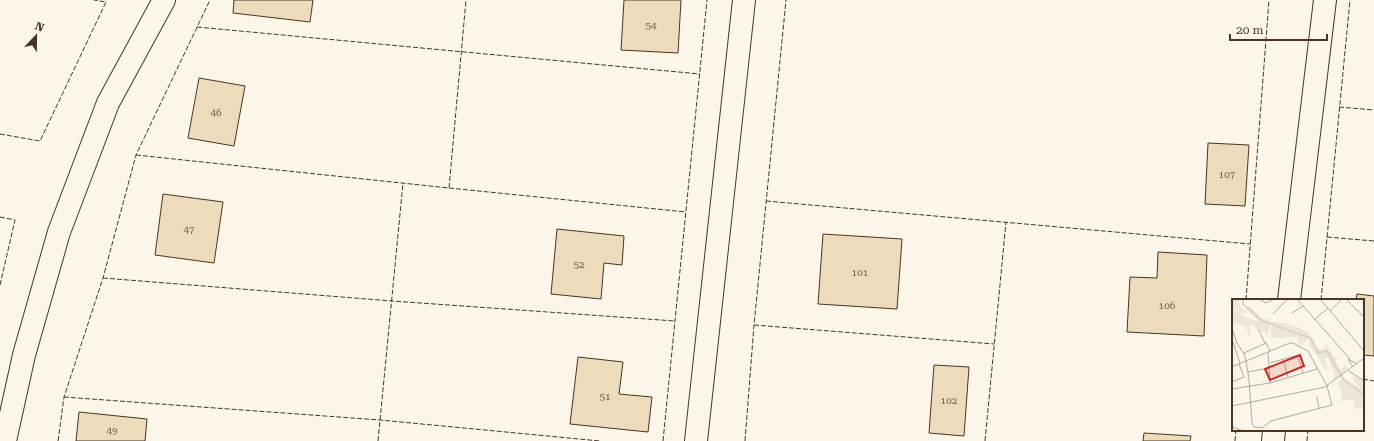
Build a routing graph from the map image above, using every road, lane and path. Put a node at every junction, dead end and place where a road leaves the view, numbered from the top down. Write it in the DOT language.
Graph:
graph roads {
  1 [pos="164,0"];
  2 [pos="744,0"];
  3 [pos="1325,0"];
  4 [pos="1289,299"];
  5 [pos="1274,431"];
  6 [pos="5,441"];
  7 [pos="696,441"];
  8 [pos="1273,441"];
  1 -- 6 [label="street"];
  2 -- 7 [label="street"];
  3 -- 4 [label="street"];
  5 -- 8 [label="street"];
}
